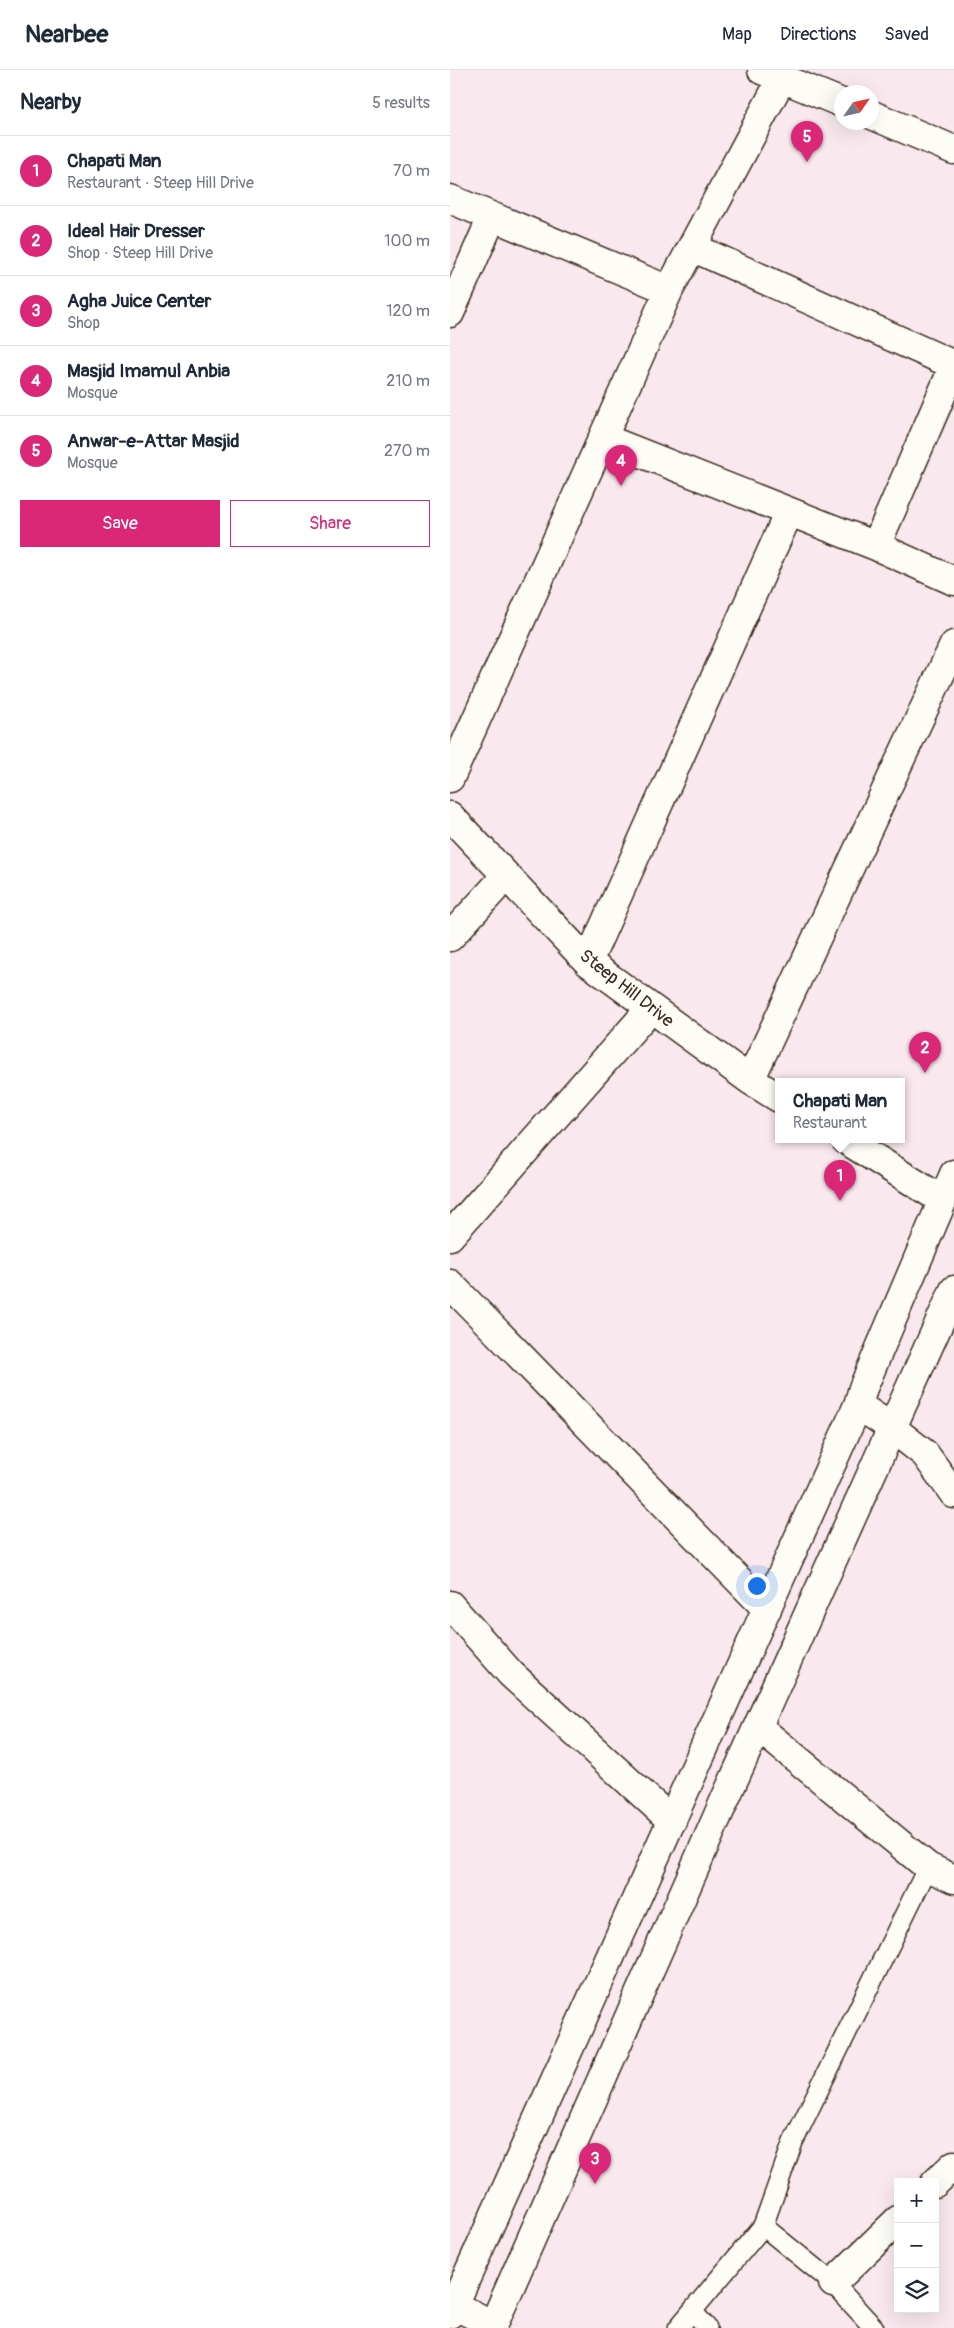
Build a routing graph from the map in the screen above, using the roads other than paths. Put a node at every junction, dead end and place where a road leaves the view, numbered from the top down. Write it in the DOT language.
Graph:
graph roads {
  1 [pos="772,74"];
  2 [pos="811,79"];
  3 [pos="834,97"];
  4 [pos="879,118"];
  5 [pos="954,150"];
  6 [pos="450,199"];
  7 [pos="492,217"];
  8 [pos="692,247"];
  9 [pos="669,290"];
  10 [pos="450,312"];
  11 [pos="954,366"];
  12 [pos="603,438"];
  13 [pos="789,512"];
  14 [pos="876,546"];
  15 [pos="954,581"];
  16 [pos="954,645"];
  17 [pos="450,778"];
  18 [pos="450,816"];
  19 [pos="506,876"];
  20 [pos="450,937"];
  21 [pos="588,962"];
  22 [pos="651,1008"];
  23 [pos="750,1080"];
  24 [pos="775,1096"];
  25 [pos="851,1143"];
  26 [pos="954,1174"];
  27 [pos="942,1200"];
  28 [pos="450,1236"];
  29 [pos="450,1284"];
  30 [pos="954,1290"];
  31 [pos="858,1405"];
  32 [pos="892,1428"];
  33 [pos="954,1494"];
  34 [pos="450,1606"];
  35 [pos="767,1609"];
  36 [pos="758,1727"];
  37 [pos="672,1820"];
  38 [pos="928,1867"];
  39 [pos="954,1879"];
  40 [pos="954,2165"];
  41 [pos="939,2179"];
  42 [pos="895,2223"];
  43 [pos="763,2226"];
  44 [pos="833,2283"];
  45 [pos="452,2307"];
  46 [pos="692,2311"];
  47 [pos="494,2327"];
  48 [pos="678,2328"];
  49 [pos="706,2328"];
  50 [pos="874,2328"];
  1 -- 2 [label="street"];
  1 -- 8 [label="street"];
  2 -- 3 [label="street"];
  4 -- 5 [label="street"];
  6 -- 7 [label="street"];
  7 -- 9 [label="street"];
  7 -- 10 [label="street"];
  8 -- 9 [label="street"];
  8 -- 11 [label="street"];
  9 -- 12 [label="street"];
  11 -- 14 [label="street"];
  12 -- 13 [label="street"];
  12 -- 17 [label="street"];
  13 -- 14 [label="street"];
  13 -- 21 [label="street"];
  14 -- 15 [label="street"];
  16 -- 23 [label="street"];
  18 -- 19 [label="street, Steep Hill Drive"];
  19 -- 20 [label="street"];
  19 -- 21 [label="street, Steep Hill Drive"];
  21 -- 22 [label="street, Steep Hill Drive"];
  22 -- 23 [label="street, Steep Hill Drive"];
  22 -- 28 [label="street"];
  23 -- 24 [label="street, Steep Hill Drive"];
  25 -- 27 [label="street"];
  26 -- 27 [label="street"];
  27 -- 31 [label="street"];
  29 -- 35 [label="street"];
  30 -- 32 [label="street"];
  31 -- 32 [label="street"];
  31 -- 35 [label="street"];
  32 -- 33 [label="street"];
  32 -- 36 [label="street"];
  34 -- 37 [label="street"];
  35 -- 37 [label="street"];
  36 -- 38 [label="street"];
  36 -- 47 [label="street"];
  37 -- 45 [label="street"];
  38 -- 39 [label="street"];
  38 -- 43 [label="lane"];
  40 -- 41 [label="street"];
  42 -- 44 [label="street"];
  43 -- 44 [label="lane"];
  43 -- 46 [label="lane"];
  44 -- 50 [label="lane"];
  45 -- 47 [label="street"];
  46 -- 48 [label="lane"];
  46 -- 49 [label="lane"];
}
